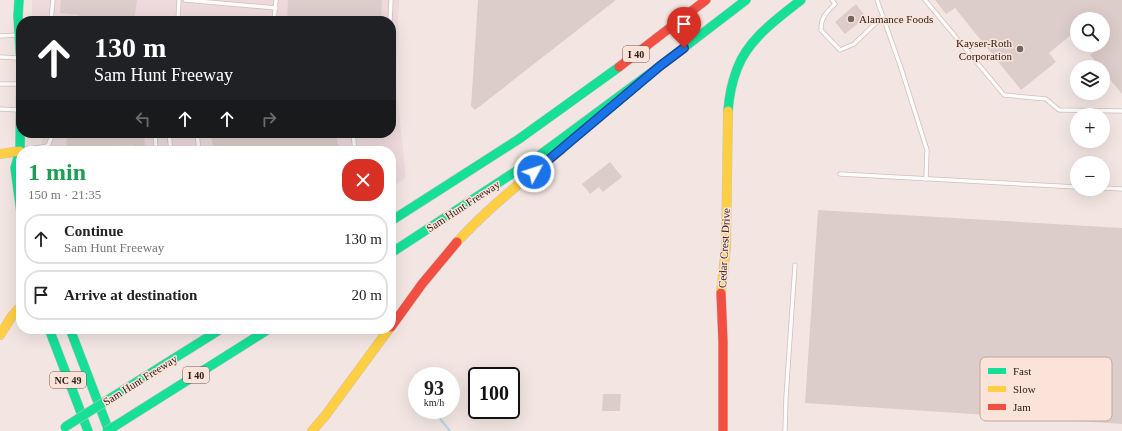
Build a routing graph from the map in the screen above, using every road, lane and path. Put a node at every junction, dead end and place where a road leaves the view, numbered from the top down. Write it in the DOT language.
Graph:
graph roads {
  1 [pos="19,0"];
  2 [pos="53,0"];
  3 [pos="179,0"];
  4 [pos="185,0"];
  5 [pos="276,0"];
  6 [pos="391,0"];
  7 [pos="706,0"];
  8 [pos="746,0"];
  9 [pos="802,0"];
  10 [pos="832,0"];
  11 [pos="877,0"];
  12 [pos="925,0"];
  13 [pos="276,8"];
  14 [pos="20,16"];
  15 [pos="51,16"];
  16 [pos="178,16"];
  17 [pos="275,16"];
  18 [pos="390,16"];
  19 [pos="883,16"];
  20 [pos="16,35"];
  21 [pos="0,36"];
  22 [pos="0,58"];
  23 [pos="16,58"];
  24 [pos="660,66"];
  25 [pos="0,84"];
  26 [pos="16,84"];
  27 [pos="0,109"];
  28 [pos="1122,111"];
  29 [pos="16,114"];
  30 [pos="51,138"];
  31 [pos="48,146"];
  32 [pos="16,152"];
  33 [pos="0,154"];
  34 [pos="16,165"];
  35 [pos="467,173"];
  36 [pos="840,174"];
  37 [pos="16,175"];
  38 [pos="926,178"];
  39 [pos="1070,187"];
  40 [pos="1110,189"];
  41 [pos="1122,190"];
  42 [pos="396,209"];
  43 [pos="396,218"];
  44 [pos="396,249"];
  45 [pos="795,265"];
  46 [pos="16,312"];
  47 [pos="396,320"];
  48 [pos="51,334"];
  49 [pos="72,334"];
  50 [pos="214,334"];
  51 [pos="261,334"];
  52 [pos="386,334"];
  53 [pos="0,335"];
  54 [pos="61,429"];
  55 [pos="88,431"];
  56 [pos="108,431"];
  57 [pos="312,431"];
  58 [pos="723,431"];
  59 [pos="785,431"];
  1 -- 14 [label="main road"];
  2 -- 15 [label="lane"];
  3 -- 16 [label="lane"];
  4 -- 13 [label="lane"];
  5 -- 13 [label="lane"];
  6 -- 18 [label="lane"];
  7 -- 35 [label="main road, I 40"];
  8 -- 24 [label="main road, Sam Hunt Freeway / I 40"];
  9 -- 58 [label="main road, Cedar Crest Drive"];
  10 -- 19 [label="lane"];
  11 -- 19 [label="lane"];
  12 -- 28 [label="lane"];
  13 -- 17 [label="lane"];
  19 -- 38 [label="lane"];
  20 -- 21 [label="lane"];
  22 -- 23 [label="lane"];
  24 -- 44 [label="main road, Sam Hunt Freeway / I 40"];
  24 -- 47 [label="main road"];
  25 -- 26 [label="lane"];
  27 -- 29 [label="lane"];
  30 -- 31 [label="lane"];
  32 -- 33 [label="main road"];
  34 -- 37 [label="main road"];
  35 -- 42 [label="main road"];
  35 -- 43 [label="main road, I 40"];
  36 -- 38 [label="lane"];
  38 -- 39 [label="lane"];
  40 -- 41 [label="lane"];
  45 -- 59 [label="lane"];
  46 -- 53 [label="main road"];
  48 -- 55 [label="main road, NC 49"];
  49 -- 56 [label="main road, NC 49"];
  50 -- 54 [label="main road, Sam Hunt Freeway / I 40, bridge"];
  51 -- 56 [label="main road, I 40, bridge"];
  52 -- 57 [label="main road"];
}
